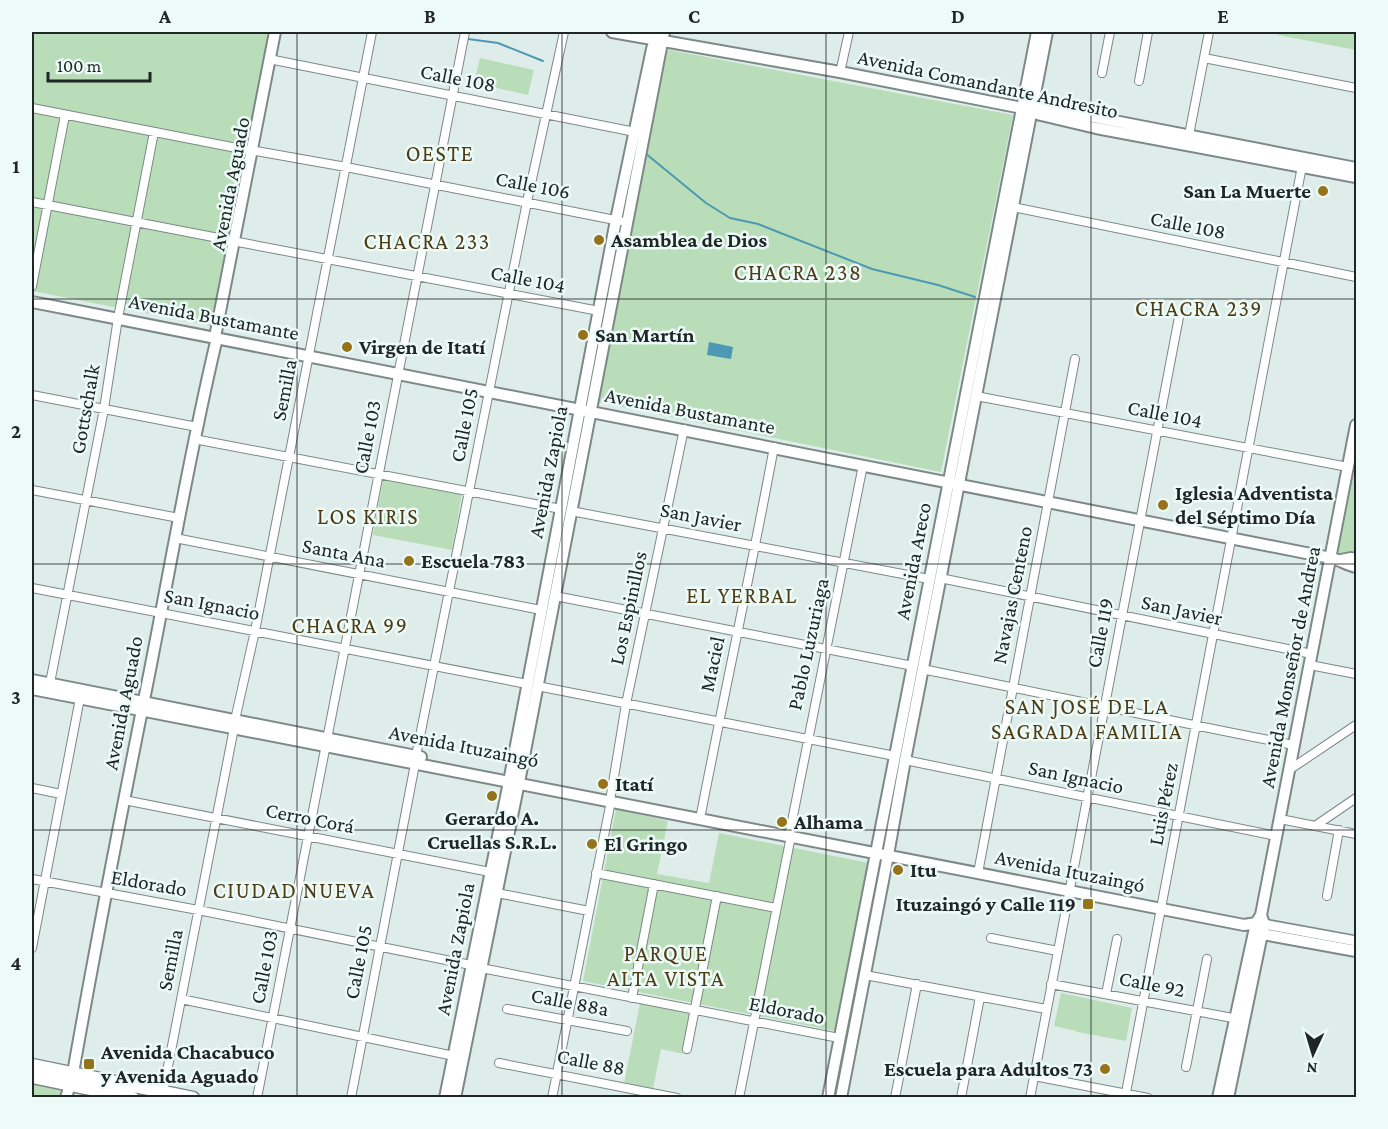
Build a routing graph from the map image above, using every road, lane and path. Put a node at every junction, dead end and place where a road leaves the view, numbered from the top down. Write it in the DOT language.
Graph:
graph roads {
  1 [pos="277,32"];
  2 [pos="372,32"];
  3 [pos="465,32"];
  4 [pos="564,32"];
  5 [pos="612,32"];
  6 [pos="849,32"];
  7 [pos="1037,32"];
  8 [pos="1047,32"];
  9 [pos="1110,32"];
  10 [pos="1148,32"];
  11 [pos="1209,32"];
  12 [pos="658,35"];
  13 [pos="1204,58"];
  14 [pos="274,60"];
  15 [pos="841,68"];
  16 [pos="1102,73"];
  17 [pos="363,77"];
  18 [pos="1139,81"];
  19 [pos="1356,88"];
  20 [pos="453,95"];
  21 [pos="1028,107"];
  22 [pos="32,108"];
  23 [pos="545,114"];
  24 [pos="65,115"];
  25 [pos="154,132"];
  26 [pos="1189,135"];
  27 [pos="637,139"];
  28 [pos="254,151"];
  29 [pos="1302,166"];
  30 [pos="346,167"];
  31 [pos="1356,168"];
  32 [pos="1356,177"];
  33 [pos="435,184"];
  34 [pos="32,202"];
  35 [pos="527,202"];
  36 [pos="47,205"];
  37 [pos="1013,207"];
  38 [pos="622,221"];
  39 [pos="137,222"];
  40 [pos="236,241"];
  41 [pos="328,259"];
  42 [pos="1285,262"];
  43 [pos="417,276"];
  44 [pos="1356,277"];
  45 [pos="32,286"];
  46 [pos="508,294"];
  47 [pos="32,302"];
  48 [pos="599,311"];
  49 [pos="1179,317"];
  50 [pos="118,318"];
  51 [pos="217,339"];
  52 [pos="309,356"];
  53 [pos="1075,359"];
  54 [pos="398,374"];
  55 [pos="489,391"];
  56 [pos="32,395"];
  57 [pos="976,396"];
  58 [pos="104,409"];
  59 [pos="585,410"];
  60 [pos="1065,413"];
  61 [pos="1356,425"];
  62 [pos="197,427"];
  63 [pos="684,429"];
  64 [pos="1158,430"];
  65 [pos="194,439"];
  66 [pos="774,447"];
  67 [pos="1249,448"];
  68 [pos="290,457"];
  69 [pos="863,465"];
  70 [pos="1348,467"];
  71 [pos="379,474"];
  72 [pos="953,484"];
  73 [pos="32,490"];
  74 [pos="469,492"];
  75 [pos="86,500"];
  76 [pos="1048,503"];
  77 [pos="566,510"];
  78 [pos="179,518"];
  79 [pos="1140,520"];
  80 [pos="663,529"];
  81 [pos="175,538"];
  82 [pos="1232,538"];
  83 [pos="756,546"];
  84 [pos="270,557"];
  85 [pos="1336,559"];
  86 [pos="1356,559"];
  87 [pos="843,563"];
  88 [pos="1356,567"];
  89 [pos="359,574"];
  90 [pos="935,579"];
  91 [pos="32,588"];
  92 [pos="449,592"];
  93 [pos="68,595"];
  94 [pos="555,596"];
  95 [pos="1030,597"];
  96 [pos="541,610"];
  97 [pos="161,613"];
  98 [pos="646,613"];
  99 [pos="1122,616"];
  100 [pos="255,631"];
  101 [pos="738,632"];
  102 [pos="1214,634"];
  103 [pos="345,649"];
  104 [pos="826,649"];
  105 [pos="1311,660"];
  106 [pos="434,666"];
  107 [pos="918,667"];
  108 [pos="1356,674"];
  109 [pos="32,680"];
  110 [pos="532,685"];
  111 [pos="1013,687"];
  112 [pos="49,688"];
  113 [pos="32,689"];
  114 [pos="80,698"];
  115 [pos="626,704"];
  116 [pos="143,706"];
  117 [pos="1105,706"];
  118 [pos="718,722"];
  119 [pos="234,724"];
  120 [pos="1356,725"];
  121 [pos="1196,726"];
  122 [pos="807,739"];
  123 [pos="327,742"];
  124 [pos="1294,745"];
  125 [pos="900,758"];
  126 [pos="416,760"];
  127 [pos="1289,770"];
  128 [pos="996,778"];
  129 [pos="514,779"];
  130 [pos="32,788"];
  131 [pos="61,794"];
  132 [pos="1087,797"];
  133 [pos="611,798"];
  134 [pos="1356,798"];
  135 [pos="124,800"];
  136 [pos="700,816"];
  137 [pos="1179,816"];
  138 [pos="216,818"];
  139 [pos="1280,819"];
  140 [pos="1316,826"];
  141 [pos="1339,830"];
  142 [pos="790,834"];
  143 [pos="1356,834"];
  144 [pos="308,836"];
  145 [pos="1276,836"];
  146 [pos="876,852"];
  147 [pos="398,854"];
  148 [pos="888,855"];
  149 [pos="490,872"];
  150 [pos="596,873"];
  151 [pos="978,873"];
  152 [pos="32,879"];
  153 [pos="44,882"];
  154 [pos="654,884"];
  155 [pos="1069,891"];
  156 [pos="106,893"];
  157 [pos="496,893"];
  158 [pos="1327,896"];
  159 [pos="717,897"];
  160 [pos="776,908"];
  161 [pos="1161,909"];
  162 [pos="198,910"];
  163 [pos="589,911"];
  164 [pos="1259,926"];
  165 [pos="290,928"];
  166 [pos="991,938"];
  167 [pos="1117,939"];
  168 [pos="1356,941"];
  169 [pos="380,946"];
  170 [pos="32,948"];
  171 [pos="1058,951"];
  172 [pos="1356,951"];
  173 [pos="1207,959"];
  174 [pos="476,967"];
  175 [pos="865,975"];
  176 [pos="916,984"];
  177 [pos="1052,984"];
  178 [pos="574,987"];
  179 [pos="1106,994"];
  180 [pos="980,997"];
  181 [pos="632,998"];
  182 [pos="181,999"];
  183 [pos="1143,1001"];
  184 [pos="507,1008"];
  185 [pos="1046,1009"];
  186 [pos="695,1010"];
  187 [pos="1197,1011"];
  188 [pos="272,1018"];
  189 [pos="1240,1019"];
  190 [pos="567,1020"];
  191 [pos="754,1022"];
  192 [pos="627,1031"];
  193 [pos="362,1037"];
  194 [pos="839,1038"];
  195 [pos="687,1049"];
  196 [pos="454,1056"];
  197 [pos="499,1063"];
  198 [pos="32,1065"];
  199 [pos="1186,1067"];
  200 [pos="557,1074"];
  201 [pos="1034,1076"];
  202 [pos="32,1077"];
  203 [pos="72,1085"];
  204 [pos="163,1092"];
  205 [pos="650,1095"];
  206 [pos="1125,1095"];
  207 [pos="66,1098"];
  208 [pos="133,1098"];
  209 [pos="193,1098"];
  210 [pos="257,1098"];
  211 [pos="351,1098"];
  212 [pos="445,1098"];
  213 [pos="455,1098"];
  214 [pos="552,1098"];
  215 [pos="677,1098"];
  216 [pos="739,1098"];
  217 [pos="828,1098"];
  218 [pos="841,1098"];
  219 [pos="895,1098"];
  220 [pos="961,1098"];
  221 [pos="1030,1098"];
  222 [pos="1148,1098"];
  223 [pos="1218,1098"];
  224 [pos="1228,1098"];
  1 -- 14 [label="main road, Avenida Aguado"];
  1 -- 28 [label="main road, Avenida Aguado"];
  2 -- 17 [label="street, Semilla"];
  3 -- 20 [label="street, Calle 103"];
  4 -- 23 [label="street, Calle 105"];
  5 -- 12 [label="main road, Avenida Comandante Andresito"];
  6 -- 15 [label="street"];
  7 -- 21 [label="main road, Avenida Areco"];
  8 -- 21 [label="main road, Avenida Areco"];
  9 -- 16 [label="street"];
  10 -- 18 [label="street"];
  11 -- 13 [label="street"];
  12 -- 15 [label="main road, Avenida Comandante Andresito"];
  12 -- 21 [label="main road, Avenida Comandante Andresito"];
  12 -- 27 [label="main road, Avenida Zapiola"];
  13 -- 19 [label="street"];
  13 -- 26 [label="street"];
  14 -- 17 [label="street, Calle 108"];
  14 -- 28 [label="main road, Avenida Aguado"];
  15 -- 21 [label="main road, Avenida Comandante Andresito"];
  17 -- 20 [label="street, Calle 108"];
  17 -- 30 [label="street, Semilla"];
  20 -- 23 [label="street, Calle 108"];
  20 -- 33 [label="street, Calle 103"];
  21 -- 26 [label="main road, Avenida Comandante Andresito"];
  21 -- 29 [label="main road, Avenida Comandante Andresito"];
  21 -- 37 [label="main road, Avenida Areco"];
  21 -- 72 [label="main road, Avenida Areco"];
  22 -- 24 [label="street, Calle 106"];
  23 -- 27 [label="street, Calle 108"];
  23 -- 35 [label="street, Calle 105"];
  24 -- 25 [label="street, Calle 106"];
  24 -- 36 [label="street"];
  25 -- 28 [label="street, Calle 106"];
  25 -- 39 [label="street, Gottschalk"];
  26 -- 31 [label="main road, Avenida Comandante Andresito"];
  27 -- 38 [label="main road, Avenida Zapiola"];
  28 -- 30 [label="street, Calle 106"];
  28 -- 40 [label="main road, Avenida Aguado"];
  29 -- 32 [label="main road, Avenida Comandante Andresito"];
  29 -- 42 [label="street"];
  30 -- 33 [label="street, Calle 106"];
  30 -- 41 [label="street, Semilla"];
  33 -- 35 [label="street, Calle 106"];
  33 -- 43 [label="street, Calle 103"];
  34 -- 36 [label="street, Calle 104"];
  35 -- 38 [label="street, Calle 106"];
  35 -- 46 [label="street, Calle 105"];
  36 -- 39 [label="street, Calle 104"];
  36 -- 45 [label="street"];
  37 -- 42 [label="street, Calle 108"];
  37 -- 57 [label="main road, Avenida Areco"];
  38 -- 48 [label="main road, Avenida Zapiola"];
  38 -- 59 [label="main road, Avenida Zapiola"];
  39 -- 40 [label="street, Calle 104"];
  39 -- 50 [label="street, Gottschalk"];
  40 -- 41 [label="street, Calle 104"];
  40 -- 51 [label="main road, Avenida Aguado"];
  41 -- 43 [label="street, Calle 104"];
  41 -- 52 [label="street, Semilla"];
  42 -- 44 [label="street, Calle 108"];
  42 -- 67 [label="street, Luis Pérez"];
  43 -- 46 [label="street, Calle 104"];
  43 -- 54 [label="street, Calle 103"];
  46 -- 48 [label="street, Calle 104"];
  46 -- 55 [label="street, Calle 105"];
  47 -- 50 [label="main road, Avenida Bustamante"];
  48 -- 59 [label="main road, Avenida Zapiola"];
  49 -- 64 [label="street, Calle 119"];
  50 -- 51 [label="main road, Avenida Bustamante"];
  50 -- 58 [label="street, Gottschalk"];
  51 -- 52 [label="main road, Avenida Bustamante"];
  51 -- 62 [label="main road, Avenida Aguado"];
  52 -- 54 [label="main road, Avenida Bustamante"];
  52 -- 68 [label="street, Semilla"];
  53 -- 60 [label="street, Navajas Centeno"];
  54 -- 55 [label="main road, Avenida Bustamante"];
  54 -- 71 [label="street, Calle 103"];
  55 -- 59 [label="main road, Avenida Bustamante"];
  55 -- 74 [label="street, Calle 105"];
  56 -- 58 [label="street"];
  57 -- 60 [label="street, Calle 104"];
  57 -- 72 [label="main road, Avenida Areco"];
  58 -- 62 [label="street"];
  58 -- 75 [label="street, Gottschalk"];
  59 -- 63 [label="main road, Avenida Bustamante"];
  59 -- 77 [label="main road, Avenida Zapiola"];
  60 -- 64 [label="street, Calle 104"];
  60 -- 76 [label="street, Navajas Centeno"];
  61 -- 70 [label="main road, Avenida Monseñor de Andrea"];
  62 -- 65 [label="main road, Avenida Aguado"];
  63 -- 66 [label="main road, Avenida Bustamante"];
  63 -- 80 [label="street, Los Espinillos"];
  64 -- 67 [label="street, Calle 104"];
  64 -- 79 [label="street, Calle 119"];
  65 -- 68 [label="street, San Javier"];
  65 -- 78 [label="main road, Avenida Aguado"];
  66 -- 69 [label="main road, Avenida Bustamante"];
  66 -- 83 [label="street, Maciel"];
  67 -- 70 [label="street, Calle 104"];
  67 -- 82 [label="street, Luis Pérez"];
  68 -- 71 [label="street, San Javier"];
  68 -- 84 [label="street, Semilla"];
  69 -- 72 [label="main road, Avenida Bustamante"];
  69 -- 87 [label="street, Pablo Luzuriaga"];
  70 -- 85 [label="main road, Avenida Monseñor de Andrea"];
  71 -- 74 [label="street, San Javier"];
  71 -- 89 [label="street, Calle 103"];
  72 -- 76 [label="main road, Avenida Bustamante"];
  72 -- 90 [label="main road, Avenida Areco"];
  73 -- 75 [label="street"];
  74 -- 77 [label="street, San Javier"];
  74 -- 92 [label="street, Calle 105"];
  75 -- 78 [label="street"];
  75 -- 93 [label="street, Gottschalk"];
  76 -- 79 [label="main road, Avenida Bustamante"];
  76 -- 95 [label="street, Navajas Centeno"];
  77 -- 80 [label="street, San Javier"];
  77 -- 94 [label="main road, Avenida Zapiola"];
  77 -- 96 [label="main road, Avenida Zapiola"];
  78 -- 81 [label="main road, Avenida Aguado"];
  79 -- 82 [label="main road, Avenida Bustamante"];
  79 -- 99 [label="street, Calle 119"];
  80 -- 83 [label="street, San Javier"];
  80 -- 98 [label="street, Los Espinillos"];
  81 -- 84 [label="street, Santa Ana"];
  81 -- 97 [label="main road, Avenida Aguado"];
  82 -- 85 [label="main road, Avenida Bustamante"];
  82 -- 102 [label="street, Luis Pérez"];
  83 -- 87 [label="street, San Javier"];
  83 -- 101 [label="street, Maciel"];
  84 -- 89 [label="street, Santa Ana"];
  84 -- 100 [label="street, Semilla"];
  85 -- 86 [label="main road, Avenida Bustamante"];
  85 -- 88 [label="main road, Avenida Bustamante"];
  85 -- 105 [label="main road, Avenida Monseñor de Andrea"];
  87 -- 90 [label="street, San Javier"];
  87 -- 104 [label="street, Pablo Luzuriaga"];
  89 -- 92 [label="street, Santa Ana"];
  89 -- 103 [label="street, Calle 103"];
  90 -- 95 [label="street, San Javier"];
  90 -- 107 [label="main road, Avenida Areco"];
  91 -- 93 [label="street, San Ignacio"];
  92 -- 96 [label="street, Santa Ana"];
  92 -- 106 [label="street, Calle 105"];
  93 -- 97 [label="street, San Ignacio"];
  93 -- 112 [label="street, Gottschalk"];
  94 -- 98 [label="street"];
  94 -- 110 [label="main road, Avenida Zapiola"];
  95 -- 99 [label="street, San Javier"];
  95 -- 111 [label="street, Navajas Centeno"];
  96 -- 110 [label="main road, Avenida Zapiola"];
  97 -- 100 [label="street, San Ignacio"];
  97 -- 116 [label="main road, Avenida Aguado"];
  98 -- 101 [label="street"];
  98 -- 115 [label="street, Los Espinillos"];
  99 -- 102 [label="street, San Javier"];
  99 -- 117 [label="street, Calle 119"];
  100 -- 103 [label="street, San Ignacio"];
  100 -- 119 [label="street, Semilla"];
  101 -- 104 [label="street"];
  101 -- 118 [label="street, Maciel"];
  102 -- 105 [label="street, San Javier"];
  102 -- 121 [label="street, Luis Pérez"];
  103 -- 106 [label="street, San Ignacio"];
  103 -- 123 [label="street, Calle 103"];
  104 -- 107 [label="street"];
  104 -- 122 [label="street, Pablo Luzuriaga"];
  105 -- 108 [label="street, San Javier"];
  105 -- 124 [label="main road, Avenida Monseñor de Andrea"];
  106 -- 110 [label="street, San Ignacio"];
  106 -- 126 [label="street, Calle 105"];
  107 -- 111 [label="street"];
  107 -- 125 [label="main road, Avenida Areco"];
  109 -- 112 [label="main road, Avenida Ituzaingó"];
  110 -- 115 [label="street, San Ignacio"];
  110 -- 129 [label="main road, Avenida Zapiola"];
  111 -- 117 [label="street"];
  111 -- 128 [label="street, Navajas Centeno"];
  112 -- 113 [label="main road, Avenida Ituzaingó"];
  112 -- 114 [label="main road, Avenida Ituzaingó"];
  112 -- 116 [label="main road, Avenida Ituzaingó"];
  114 -- 116 [label="main road, Avenida Ituzaingó"];
  114 -- 131 [label="street"];
  115 -- 118 [label="street, San Ignacio"];
  115 -- 133 [label="street, Los Espinillos"];
  116 -- 119 [label="main road, Avenida Ituzaingó"];
  116 -- 135 [label="main road, Avenida Aguado"];
  117 -- 121 [label="street"];
  117 -- 132 [label="street, Calle 119"];
  118 -- 122 [label="street, San Ignacio"];
  118 -- 136 [label="street, Maciel"];
  119 -- 123 [label="main road, Avenida Ituzaingó"];
  119 -- 138 [label="street, Semilla"];
  120 -- 127 [label="street"];
  121 -- 124 [label="street"];
  121 -- 137 [label="street, Luis Pérez"];
  122 -- 125 [label="street, San Ignacio"];
  122 -- 142 [label="street, Pablo Luzuriaga"];
  123 -- 126 [label="main road, Avenida Ituzaingó"];
  123 -- 144 [label="street, Calle 103"];
  124 -- 127 [label="main road, Avenida Monseñor de Andrea"];
  125 -- 128 [label="street, San Ignacio"];
  125 -- 146 [label="main road, Avenida Areco"];
  125 -- 148 [label="main road, Avenida Areco"];
  126 -- 129 [label="main road, Avenida Ituzaingó"];
  126 -- 147 [label="street, Calle 105"];
  127 -- 139 [label="main road, Avenida Monseñor de Andrea"];
  128 -- 132 [label="street, San Ignacio"];
  128 -- 151 [label="street, Navajas Centeno"];
  129 -- 133 [label="main road, Avenida Ituzaingó"];
  129 -- 149 [label="main road, Avenida Zapiola"];
  129 -- 157 [label="main road, Avenida Zapiola"];
  130 -- 131 [label="street"];
  131 -- 153 [label="street"];
  132 -- 137 [label="street, San Ignacio"];
  132 -- 155 [label="street, Calle 119"];
  133 -- 136 [label="main road, Avenida Ituzaingó"];
  133 -- 150 [label="street, Los Espinillos"];
  134 -- 140 [label="street"];
  135 -- 138 [label="street, Cerro Corá"];
  135 -- 156 [label="main road, Avenida Aguado"];
  136 -- 142 [label="main road, Avenida Ituzaingó"];
  137 -- 145 [label="street, San Ignacio"];
  137 -- 161 [label="street, Luis Pérez"];
  138 -- 144 [label="street, Cerro Corá"];
  138 -- 162 [label="street, Semilla"];
  139 -- 140 [label="street"];
  139 -- 145 [label="main road, Avenida Monseñor de Andrea"];
  140 -- 141 [label="street"];
  141 -- 143 [label="street"];
  141 -- 158 [label="street"];
  142 -- 146 [label="main road, Avenida Ituzaingó"];
  142 -- 160 [label="street, Pablo Luzuriaga"];
  144 -- 147 [label="street, Cerro Corá"];
  144 -- 165 [label="street, Calle 103"];
  145 -- 164 [label="main road, Avenida Monseñor de Andrea"];
  146 -- 148 [label="main road, Avenida Ituzaingó"];
  146 -- 194 [label="main road, Avenida Areco"];
  147 -- 149 [label="street, Cerro Corá"];
  147 -- 169 [label="street, Calle 105"];
  148 -- 151 [label="main road, Avenida Ituzaingó"];
  148 -- 175 [label="main road, Avenida Areco"];
  149 -- 174 [label="main road, Avenida Zapiola"];
  150 -- 154 [label="street"];
  150 -- 163 [label="street, Los Espinillos"];
  151 -- 155 [label="main road, Avenida Ituzaingó"];
  152 -- 153 [label="street, Eldorado"];
  153 -- 156 [label="street, Eldorado"];
  153 -- 170 [label="street"];
  154 -- 159 [label="street"];
  154 -- 181 [label="street"];
  155 -- 161 [label="main road, Avenida Ituzaingó"];
  155 -- 171 [label="street, Calle 119"];
  156 -- 162 [label="street, Eldorado"];
  156 -- 203 [label="main road, Avenida Aguado"];
  157 -- 163 [label="street"];
  157 -- 174 [label="main road, Avenida Zapiola"];
  159 -- 160 [label="street"];
  159 -- 186 [label="street"];
  160 -- 191 [label="street, Pablo Luzuriaga"];
  161 -- 164 [label="main road, Avenida Ituzaingó"];
  161 -- 183 [label="street, Luis Pérez"];
  162 -- 165 [label="street, Eldorado"];
  162 -- 182 [label="street, Semilla"];
  163 -- 178 [label="street, Los Espinillos"];
  164 -- 168 [label="street, Avenida Ituzaingó"];
  164 -- 172 [label="main road, Avenida Ituzaingó"];
  164 -- 189 [label="main road, Avenida Monseñor de Andrea"];
  165 -- 169 [label="street, Eldorado"];
  165 -- 188 [label="street, Calle 103"];
  166 -- 171 [label="street"];
  167 -- 179 [label="street"];
  169 -- 174 [label="street, Eldorado"];
  169 -- 193 [label="street, Calle 105"];
  171 -- 177 [label="street, Calle 119"];
  173 -- 187 [label="street"];
  174 -- 178 [label="street, Eldorado"];
  174 -- 196 [label="main road, Avenida Zapiola"];
  174 -- 213 [label="main road, Avenida Zapiola"];
  175 -- 176 [label="street"];
  175 -- 218 [label="main road, Avenida Areco"];
  176 -- 180 [label="street"];
  176 -- 219 [label="street"];
  177 -- 179 [label="street, Calle 92"];
  177 -- 185 [label="street, Calle 119"];
  178 -- 181 [label="street, Eldorado"];
  178 -- 190 [label="street, Los Espinillos"];
  179 -- 183 [label="street, Calle 92"];
  180 -- 185 [label="street"];
  180 -- 220 [label="street"];
  181 -- 186 [label="street, Eldorado"];
  182 -- 188 [label="street"];
  182 -- 204 [label="street, Semilla"];
  183 -- 187 [label="street, Calle 92"];
  183 -- 206 [label="street, Luis Pérez"];
  184 -- 190 [label="street, Calle 88a"];
  185 -- 201 [label="street, Calle 119"];
  186 -- 191 [label="street, Eldorado"];
  186 -- 195 [label="street"];
  187 -- 189 [label="street, Calle 92"];
  187 -- 199 [label="street"];
  188 -- 193 [label="street"];
  188 -- 210 [label="street, Calle 103"];
  189 -- 223 [label="main road, Avenida Monseñor de Andrea"];
  189 -- 224 [label="main road, Avenida Monseñor de Andrea"];
  190 -- 192 [label="street, Calle 88a"];
  190 -- 200 [label="street, Los Espinillos"];
  191 -- 194 [label="street, Eldorado"];
  191 -- 216 [label="street, Pablo Luzuriaga"];
  193 -- 196 [label="street"];
  193 -- 211 [label="street, Calle 105"];
  194 -- 217 [label="main road, Avenida Areco"];
  196 -- 212 [label="main road, Avenida Zapiola"];
  197 -- 200 [label="street, Calle 88"];
  198 -- 203 [label="main road"];
  200 -- 205 [label="street, Calle 88"];
  200 -- 214 [label="street, Los Espinillos"];
  201 -- 206 [label="street"];
  201 -- 221 [label="street, Calle 119"];
  202 -- 203 [label="main road"];
  203 -- 204 [label="main road"];
  203 -- 207 [label="main road, Avenida Aguado"];
  203 -- 208 [label="main road"];
  204 -- 209 [label="main road"];
  205 -- 215 [label="street, Calle 88"];
  206 -- 222 [label="street"];
}
